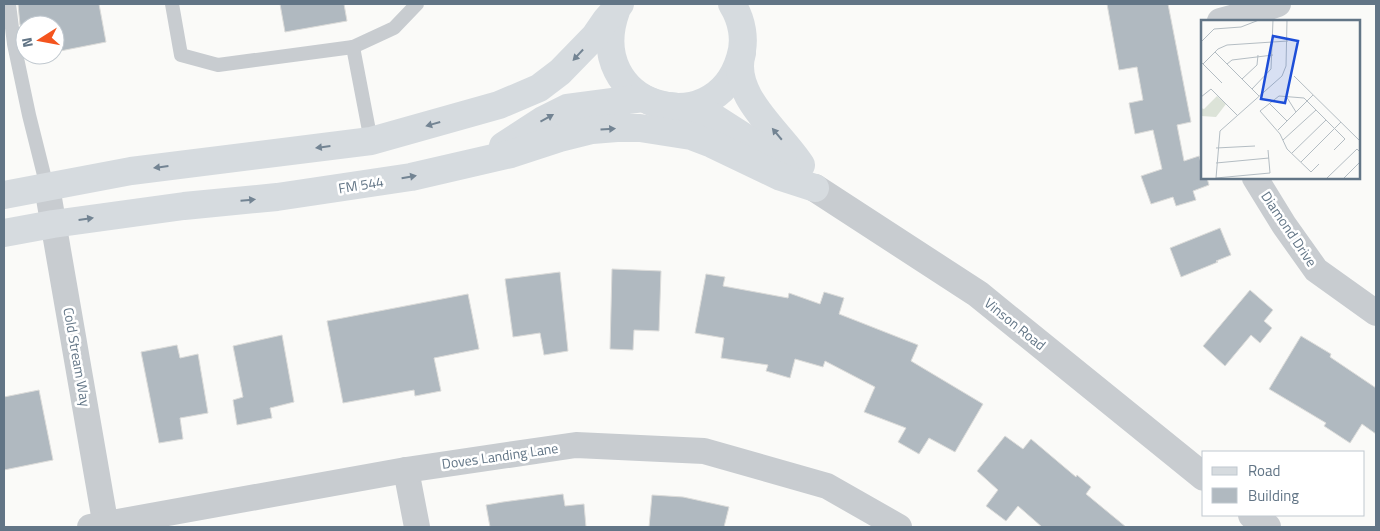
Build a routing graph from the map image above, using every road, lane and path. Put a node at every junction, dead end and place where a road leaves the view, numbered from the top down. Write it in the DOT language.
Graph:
graph roads {
  1 [pos="9,4"];
  2 [pos="172,4"];
  3 [pos="417,4"];
  4 [pos="620,4"];
  5 [pos="1216,4"];
  6 [pos="1278,4"];
  7 [pos="739,10"];
  8 [pos="1220,20"];
  9 [pos="1224,20"];
  10 [pos="353,47"];
  11 [pos="738,64"];
  12 [pos="643,98"];
  13 [pos="678,107"];
  14 [pos="371,141"];
  15 [pos="476,162"];
  16 [pos="1256,179"];
  17 [pos="47,188"];
  18 [pos="815,188"];
  19 [pos="4,195"];
  20 [pos="53,224"];
  21 [pos="4,233"];
  22 [pos="1376,313"];
  23 [pos="406,470"];
  24 [pos="1202,475"];
  25 [pos="1253,516"];
  26 [pos="100,526"];
  27 [pos="417,527"];
  28 [pos="899,527"];
  29 [pos="1267,527"];
  1 -- 17 [label="lane"];
  2 -- 10 [label="lane"];
  3 -- 10 [label="lane"];
  4 -- 12 [label="main road"];
  4 -- 14 [label="main road, one-way"];
  5 -- 8 [label="street"];
  6 -- 9 [label="street"];
  7 -- 11 [label="main road"];
  10 -- 14 [label="lane"];
  11 -- 13 [label="main road"];
  18 -- 11 [label="main road, one-way"];
  12 -- 13 [label="main road"];
  15 -- 12 [label="main road, one-way"];
  13 -- 18 [label="main road"];
  14 -- 17 [label="main road, one-way"];
  15 -- 18 [label="main road, FM 544, one-way"];
  20 -- 15 [label="main road, FM 544, one-way"];
  16 -- 22 [label="street, Diamond Drive"];
  17 -- 19 [label="main road"];
  17 -- 20 [label="street, Cold Stream Way"];
  18 -- 24 [label="street, Vinson Road"];
  20 -- 21 [label="main road, FM 544"];
  20 -- 26 [label="street, Cold Stream Way"];
  23 -- 26 [label="street, Doves Landing Lane"];
  23 -- 27 [label="street"];
  23 -- 28 [label="street, Doves Landing Lane"];
  25 -- 29 [label="street"];
}
